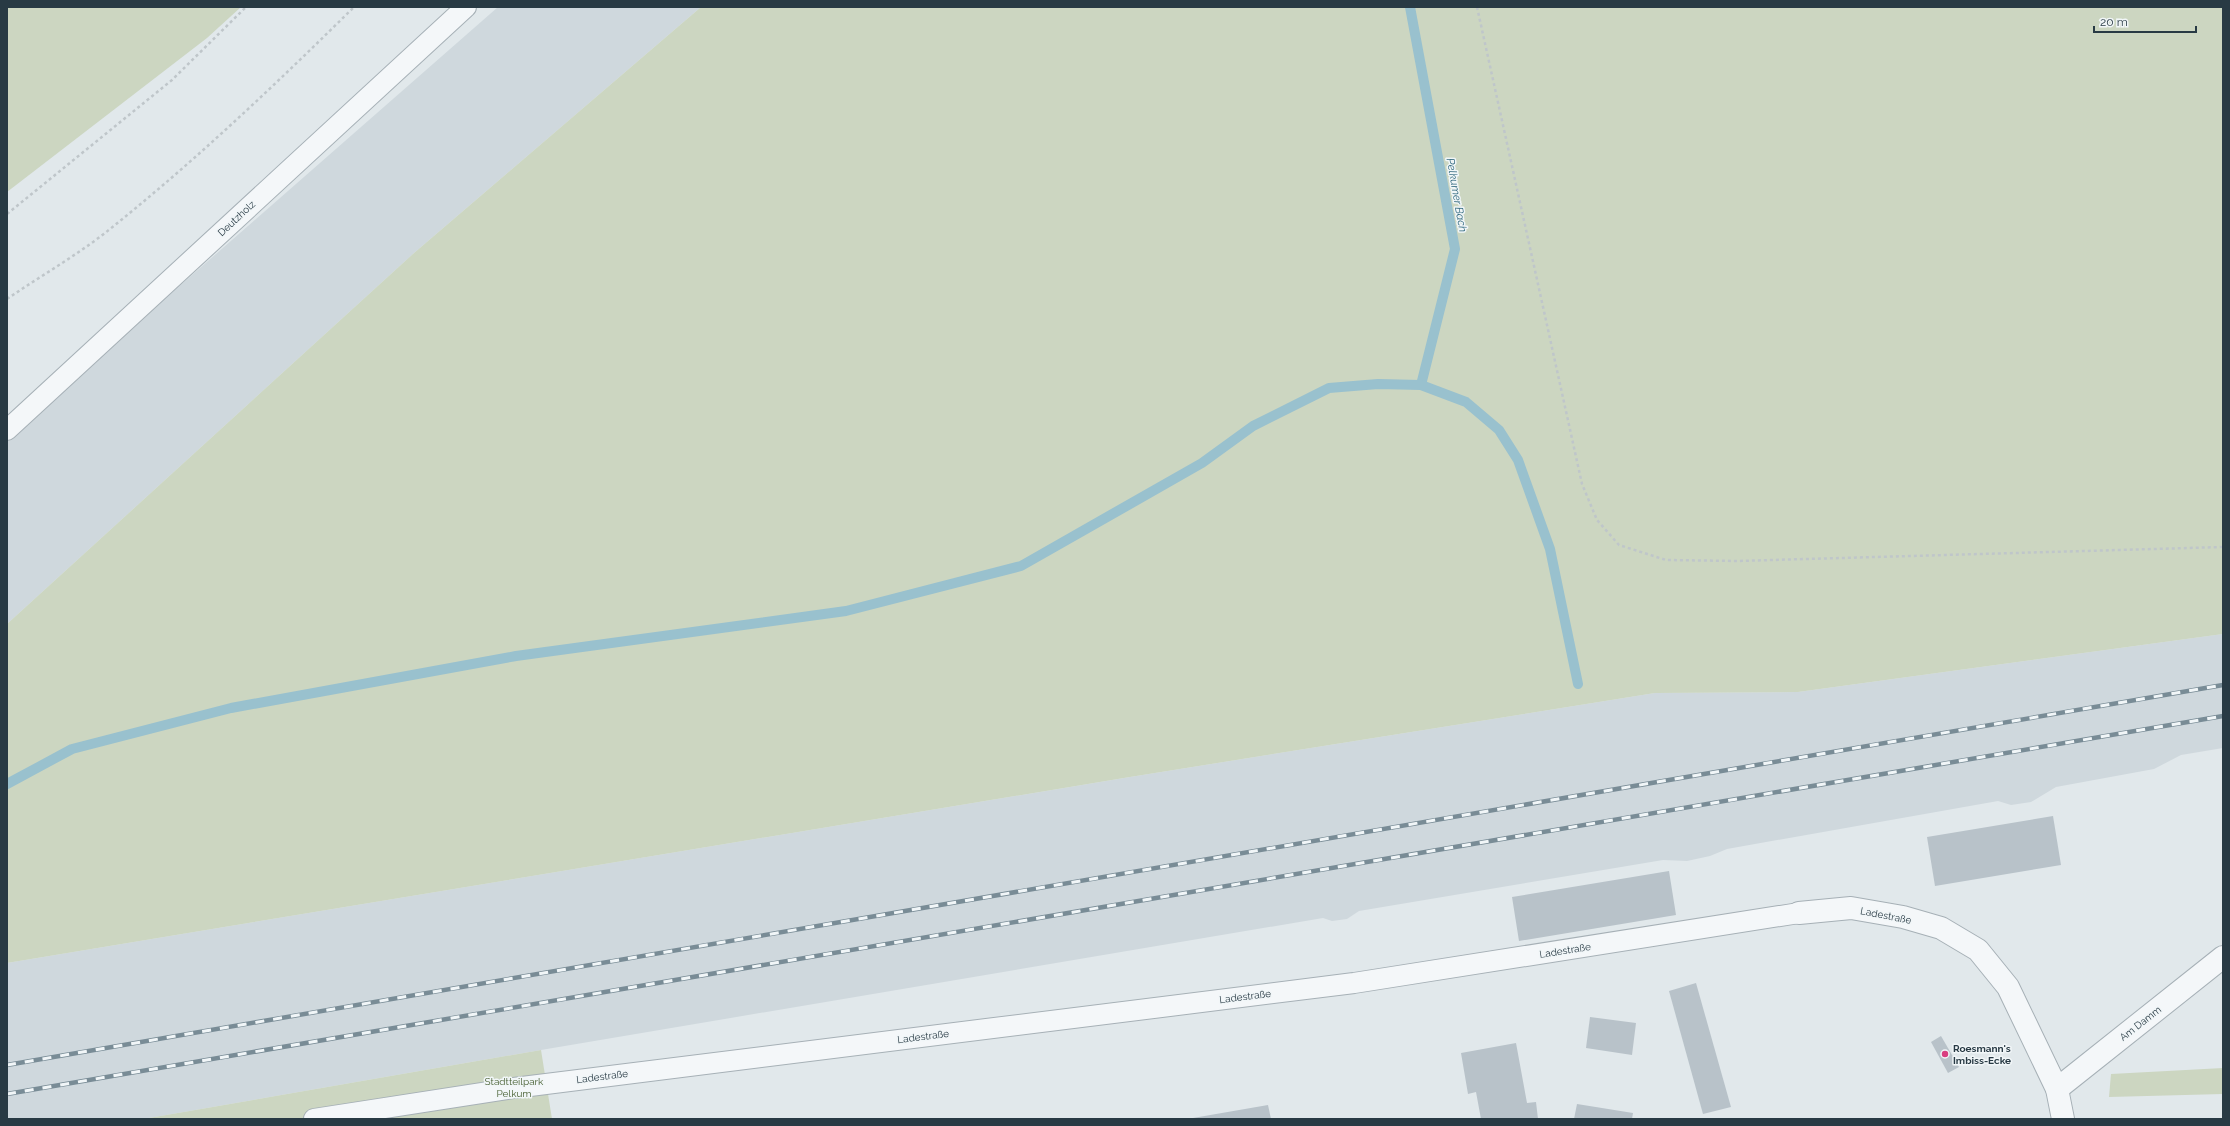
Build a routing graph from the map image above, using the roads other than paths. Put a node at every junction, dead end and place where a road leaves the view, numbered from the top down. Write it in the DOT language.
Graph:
graph roads {
  1 [pos="466,7"];
  2 [pos="7,430"];
  3 [pos="1800,913"];
  4 [pos="2223,957"];
  5 [pos="2057,1089"];
  6 [pos="314,1119"];
  7 [pos="2063,1119"];
  1 -- 2 [label="lane, Deutzholz"];
  3 -- 5 [label="street, Ladestraße"];
  3 -- 6 [label="lane, Ladestraße"];
  4 -- 5 [label="street, Am Damm"];
  5 -- 7 [label="street, Ladestraße"];
}
